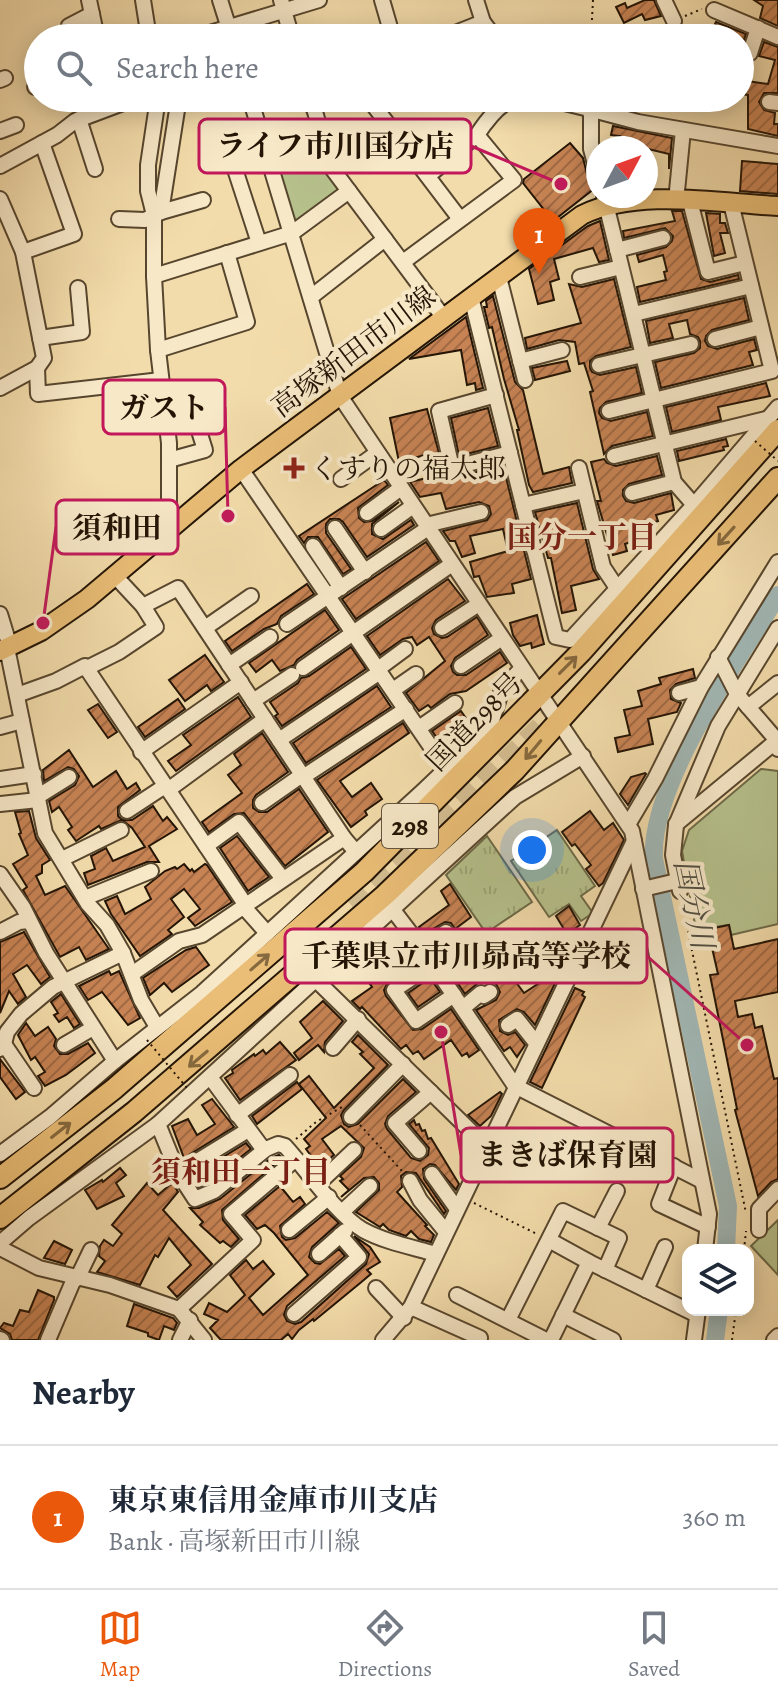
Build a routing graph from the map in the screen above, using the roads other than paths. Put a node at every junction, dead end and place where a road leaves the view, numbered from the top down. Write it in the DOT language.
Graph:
graph roads {
  1 [pos="143,0"];
  2 [pos="220,0"];
  3 [pos="319,0"];
  4 [pos="382,0"];
  5 [pos="476,0"];
  6 [pos="664,0"];
  7 [pos="282,5"];
  8 [pos="91,7"];
  9 [pos="714,10"];
  10 [pos="674,21"];
  11 [pos="483,22"];
  12 [pos="71,24"];
  13 [pos="147,24"];
  14 [pos="227,24"];
  15 [pos="247,24"];
  16 [pos="389,24"];
  17 [pos="478,24"];
  18 [pos="748,24"];
  19 [pos="754,26"];
  20 [pos="758,28"];
  21 [pos="778,37"];
  22 [pos="754,40"];
  23 [pos="98,112"];
  24 [pos="156,112"];
  25 [pos="177,112"];
  26 [pos="254,112"];
  27 [pos="315,112"];
  28 [pos="379,112"];
  29 [pos="496,112"];
  30 [pos="590,112"];
  31 [pos="602,112"];
  32 [pos="79,119"];
  33 [pos="16,125"];
  34 [pos="683,130"];
  35 [pos="0,131"];
  36 [pos="320,131"];
  37 [pos="477,135"];
  38 [pos="591,136"];
  39 [pos="42,143"];
  40 [pos="778,146"];
  41 [pos="266,149"];
  42 [pos="0,166"];
  43 [pos="95,169"];
  44 [pos="428,176"];
  45 [pos="349,191"];
  46 [pos="0,199"];
  47 [pos="658,199"];
  48 [pos="203,200"];
  49 [pos="683,201"];
  50 [pos="731,203"];
  51 [pos="778,206"];
  52 [pos="593,208"];
  53 [pos="607,208"];
  54 [pos="158,214"];
  55 [pos="119,219"];
  56 [pos="460,219"];
  57 [pos="6,222"];
  58 [pos="292,233"];
  59 [pos="663,238"];
  60 [pos="385,239"];
  61 [pos="259,243"];
  62 [pos="617,250"];
  63 [pos="23,252"];
  64 [pos="227,253"];
  65 [pos="403,262"];
  66 [pos="745,263"];
  67 [pos="621,267"];
  68 [pos="154,276"];
  69 [pos="499,277"];
  70 [pos="580,277"];
  71 [pos="751,286"];
  72 [pos="78,288"];
  73 [pos="311,297"];
  74 [pos="471,297"];
  75 [pos="634,314"];
  76 [pos="444,318"];
  77 [pos="761,327"];
  78 [pos="40,338"];
  79 [pos="715,339"];
  80 [pos="691,344"];
  81 [pos="158,350"];
  82 [pos="562,350"];
  83 [pos="643,355"];
  84 [pos="520,361"];
  85 [pos="599,365"];
  86 [pos="37,368"];
  87 [pos="161,380"];
  88 [pos="525,380"];
  89 [pos="0,388"];
  90 [pos="496,395"];
  91 [pos="340,396"];
  92 [pos="654,400"];
  93 [pos="164,404"];
  94 [pos="778,407"];
  95 [pos="609,411"];
  96 [pos="772,425"];
  97 [pos="665,443"];
  98 [pos="377,453"];
  99 [pos="510,453"];
  100 [pos="614,456"];
  101 [pos="169,460"];
  102 [pos="579,468"];
  103 [pos="241,469"];
  104 [pos="778,478"];
  105 [pos="341,479"];
  106 [pos="674,482"];
  107 [pos="401,488"];
  108 [pos="584,491"];
  109 [pos="632,493"];
  110 [pos="523,505"];
  111 [pos="694,505"];
  112 [pos="413,506"];
  113 [pos="481,512"];
  114 [pos="367,513"];
  115 [pos="427,527"];
  116 [pos="169,528"];
  117 [pos="335,528"];
  118 [pos="381,529"];
  119 [pos="313,546"];
  120 [pos="778,562"];
  121 [pos="452,564"];
  122 [pos="365,572"];
  123 [pos="115,576"];
  124 [pos="341,588"];
  125 [pos="617,588"];
  126 [pos="251,596"];
  127 [pos="328,597"];
  128 [pos="479,604"];
  129 [pos="143,606"];
  130 [pos="0,614"];
  131 [pos="287,624"];
  132 [pos="205,628"];
  133 [pos="442,628"];
  134 [pos="778,628"];
  135 [pos="354,634"];
  136 [pos="270,637"];
  137 [pos="502,638"];
  138 [pos="6,648"];
  139 [pos="405,649"];
  140 [pos="719,660"];
  141 [pos="229,665"];
  142 [pos="461,666"];
  143 [pos="87,668"];
  144 [pos="522,668"];
  145 [pos="379,670"];
  146 [pos="416,674"];
  147 [pos="241,682"];
  148 [pos="778,683"];
  149 [pos="701,687"];
  150 [pos="393,690"];
  151 [pos="736,691"];
  152 [pos="540,693"];
  153 [pos="679,693"];
  154 [pos="17,695"];
  155 [pos="253,701"];
  156 [pos="455,703"];
  157 [pos="748,707"];
  158 [pos="406,709"];
  159 [pos="265,719"];
  160 [pos="558,720"];
  161 [pos="22,721"];
  162 [pos="0,727"];
  163 [pos="419,728"];
  164 [pos="279,740"];
  165 [pos="776,741"];
  166 [pos="141,752"];
  167 [pos="583,756"];
  168 [pos="446,769"];
  169 [pos="34,774"];
  170 [pos="303,776"];
  171 [pos="69,777"];
  172 [pos="0,779"];
  173 [pos="166,788"];
  174 [pos="432,793"];
  175 [pos="491,793"];
  176 [pos="38,798"];
  177 [pos="262,803"];
  178 [pos="0,804"];
  179 [pos="127,811"];
  180 [pos="629,823"];
  181 [pos="676,825"];
  182 [pos="482,828"];
  183 [pos="121,830"];
  184 [pos="344,838"];
  185 [pos="634,840"];
  186 [pos="206,846"];
  187 [pos="356,852"];
  188 [pos="62,859"];
  189 [pos="151,871"];
  190 [pos="0,874"];
  191 [pos="283,879"];
  192 [pos="645,889"];
  193 [pos="85,898"];
  194 [pos="244,905"];
  195 [pos="393,910"];
  196 [pos="29,921"];
  197 [pos="0,932"];
  198 [pos="446,932"];
  199 [pos="267,933"];
  200 [pos="422,948"];
  201 [pos="123,953"];
  202 [pos="433,964"];
  203 [pos="132,974"];
  204 [pos="63,980"];
  205 [pos="310,983"];
  206 [pos="490,992"];
  207 [pos="272,994"];
  208 [pos="454,995"];
  209 [pos="463,1008"];
  210 [pos="358,1019"];
  211 [pos="508,1025"];
  212 [pos="157,1027"];
  213 [pos="93,1028"];
  214 [pos="536,1043"];
  215 [pos="64,1045"];
  216 [pos="2,1046"];
  217 [pos="333,1048"];
  218 [pos="115,1061"];
  219 [pos="403,1064"];
  220 [pos="290,1075"];
  221 [pos="210,1077"];
  222 [pos="515,1086"];
  223 [pos="34,1088"];
  224 [pos="431,1092"];
  225 [pos="237,1115"];
  226 [pos="351,1117"];
  227 [pos="158,1124"];
  228 [pos="248,1130"];
  229 [pos="487,1147"];
  230 [pos="266,1149"];
  231 [pos="354,1150"];
  232 [pos="419,1151"];
  233 [pos="0,1154"];
  234 [pos="296,1159"];
  235 [pos="674,1166"];
  236 [pos="178,1173"];
  237 [pos="432,1174"];
  238 [pos="0,1178"];
  239 [pos="410,1181"];
  240 [pos="702,1181"];
  241 [pos="318,1184"];
  242 [pos="370,1186"];
  243 [pos="778,1189"];
  244 [pos="617,1191"];
  245 [pos="329,1197"];
  246 [pos="460,1203"];
  247 [pos="343,1211"];
  248 [pos="0,1218"];
  249 [pos="355,1223"];
  250 [pos="708,1227"];
  251 [pos="598,1228"];
  252 [pos="289,1230"];
  253 [pos="759,1230"];
  254 [pos="446,1232"];
  255 [pos="340,1235"];
  256 [pos="549,1240"];
  257 [pos="706,1244"];
  258 [pos="0,1246"];
  259 [pos="665,1247"];
  260 [pos="91,1250"];
  261 [pos="319,1254"];
  262 [pos="436,1254"];
  263 [pos="589,1262"];
  264 [pos="605,1270"];
  265 [pos="76,1279"];
  266 [pos="376,1288"];
  267 [pos="646,1290"];
  268 [pos="457,1295"];
  269 [pos="682,1306"];
  270 [pos="408,1312"];
  271 [pos="294,1314"];
  272 [pos="184,1315"];
  273 [pos="563,1315"];
  274 [pos="698,1316"];
  275 [pos="508,1320"];
  276 [pos="480,1338"];
  277 [pos="49,1340"];
  278 [pos="180,1340"];
  279 [pos="204,1340"];
  280 [pos="383,1340"];
  281 [pos="549,1340"];
  282 [pos="613,1340"];
  283 [pos="694,1340"];
  1 -- 13 [label="street"];
  2 -- 14 [label="street"];
  3 -- 7 [label="street"];
  4 -- 16 [label="street"];
  5 -- 11 [label="street"];
  6 -- 10 [label="street"];
  7 -- 15 [label="street"];
  8 -- 12 [label="street"];
  9 -- 18 [label="street"];
  11 -- 17 [label="street"];
  19 -- 20 [label="street"];
  20 -- 21 [label="street"];
  20 -- 22 [label="street"];
  23 -- 32 [label="street"];
  24 -- 54 [label="street"];
  25 -- 54 [label="street"];
  26 -- 41 [label="street"];
  27 -- 36 [label="street"];
  28 -- 44 [label="street"];
  29 -- 37 [label="street"];
  30 -- 38 [label="street"];
  31 -- 34 [label="street"];
  32 -- 39 [label="street"];
  32 -- 43 [label="street"];
  33 -- 35 [label="street"];
  34 -- 40 [label="street"];
  34 -- 49 [label="street"];
  36 -- 41 [label="street"];
  36 -- 45 [label="street"];
  37 -- 44 [label="street"];
  37 -- 56 [label="street"];
  39 -- 42 [label="street"];
  39 -- 63 [label="street"];
  41 -- 58 [label="street"];
  41 -- 61 [label="street"];
  44 -- 56 [label="street"];
  45 -- 58 [label="street"];
  45 -- 60 [label="street"];
  46 -- 57 [label="street"];
  47 -- 49 [label="main road, 高塚新田市川線"];
  48 -- 54 [label="street"];
  49 -- 50 [label="main road, 高塚新田市川線"];
  49 -- 66 [label="street"];
  50 -- 51 [label="main road, 高塚新田市川線"];
  50 -- 66 [label="street"];
  52 -- 69 [label="main road, 高塚新田市川線"];
  53 -- 62 [label="street"];
  54 -- 55 [label="street"];
  54 -- 68 [label="street"];
  56 -- 65 [label="street"];
  57 -- 63 [label="street"];
  58 -- 61 [label="street"];
  58 -- 73 [label="street"];
  59 -- 62 [label="street"];
  60 -- 65 [label="street"];
  60 -- 73 [label="street"];
  61 -- 64 [label="street"];
  62 -- 67 [label="street"];
  63 -- 78 [label="street"];
  64 -- 68 [label="street"];
  64 -- 81 [label="street"];
  65 -- 76 [label="street"];
  66 -- 71 [label="street"];
  67 -- 70 [label="street"];
  67 -- 75 [label="street"];
  68 -- 81 [label="street"];
  69 -- 74 [label="main road, 高塚新田市川線"];
  69 -- 84 [label="street"];
  71 -- 75 [label="street"];
  71 -- 77 [label="street"];
  72 -- 78 [label="street"];
  73 -- 91 [label="street"];
  74 -- 76 [label="main road, 高塚新田市川線"];
  74 -- 90 [label="street"];
  75 -- 83 [label="street"];
  76 -- 91 [label="main road, 高塚新田市川線"];
  77 -- 79 [label="street"];
  77 -- 92 [label="street"];
  78 -- 86 [label="street"];
  80 -- 83 [label="street"];
  81 -- 87 [label="street"];
  82 -- 84 [label="street"];
  83 -- 85 [label="street"];
  83 -- 92 [label="street"];
  84 -- 88 [label="street"];
  86 -- 87 [label="street"];
  86 -- 89 [label="street"];
  87 -- 93 [label="street"];
  90 -- 99 [label="street"];
  90 -- 99 [label="street"];
  91 -- 98 [label="street"];
  91 -- 103 [label="main road, 高塚新田市川線"];
  92 -- 95 [label="street"];
  92 -- 97 [label="street"];
  93 -- 101 [label="street"];
  93 -- 101 [label="street"];
  94 -- 96 [label="street"];
  96 -- 97 [label="street"];
  96 -- 111 [label="street"];
  152 -- 96 [label="highway, 国道298号 / 298, one-way"];
  97 -- 100 [label="street"];
  97 -- 106 [label="street"];
  98 -- 105 [label="street"];
  98 -- 107 [label="street"];
  99 -- 110 [label="street"];
  101 -- 116 [label="street"];
  102 -- 108 [label="street"];
  103 -- 116 [label="main road, 高塚新田市川線"];
  103 -- 127 [label="street"];
  104 -- 160 [label="highway, 298, one-way"];
  106 -- 109 [label="street"];
  106 -- 111 [label="street"];
  107 -- 112 [label="street"];
  107 -- 114 [label="street"];
  108 -- 110 [label="street"];
  108 -- 125 [label="street"];
  110 -- 125 [label="street"];
  111 -- 125 [label="street"];
  112 -- 115 [label="street"];
  112 -- 118 [label="street"];
  113 -- 115 [label="street"];
  115 -- 121 [label="street"];
  115 -- 122 [label="street"];
  116 -- 123 [label="main road, 高塚新田市川線"];
  117 -- 122 [label="street"];
  119 -- 124 [label="street"];
  120 -- 140 [label="street"];
  121 -- 128 [label="street"];
  121 -- 135 [label="street"];
  122 -- 124 [label="street"];
  123 -- 129 [label="street"];
  123 -- 138 [label="main road, 高塚新田市川線"];
  124 -- 127 [label="street"];
  126 -- 132 [label="street"];
  127 -- 131 [label="street"];
  127 -- 135 [label="street"];
  128 -- 133 [label="street"];
  128 -- 137 [label="street"];
  129 -- 132 [label="street"];
  129 -- 143 [label="street"];
  130 -- 138 [label="street"];
  132 -- 141 [label="street"];
  134 -- 151 [label="street"];
  135 -- 145 [label="street"];
  135 -- 155 [label="street"];
  136 -- 141 [label="street"];
  137 -- 142 [label="street"];
  137 -- 144 [label="street"];
  138 -- 154 [label="street"];
  139 -- 145 [label="street"];
  140 -- 149 [label="street"];
  140 -- 151 [label="street"];
  141 -- 147 [label="street"];
  143 -- 154 [label="street"];
  143 -- 166 [label="street"];
  144 -- 152 [label="street"];
  144 -- 168 [label="street"];
  145 -- 150 [label="street"];
  145 -- 164 [label="street"];
  146 -- 150 [label="street"];
  147 -- 155 [label="street"];
  147 -- 166 [label="street"];
  148 -- 157 [label="street"];
  149 -- 153 [label="street"];
  149 -- 180 [label="street"];
  150 -- 158 [label="street"];
  151 -- 157 [label="street"];
  151 -- 181 [label="street"];
  152 -- 160 [label="street"];
  152 -- 174 [label="highway, 国道298号 / 298"];
  154 -- 161 [label="street"];
  155 -- 159 [label="street"];
  156 -- 163 [label="street"];
  157 -- 165 [label="street"];
  158 -- 163 [label="street"];
  158 -- 170 [label="street"];
  159 -- 164 [label="street"];
  159 -- 173 [label="street"];
  160 -- 167 [label="street"];
  160 -- 175 [label="highway, 298, one-way"];
  161 -- 162 [label="street"];
  161 -- 169 [label="street"];
  163 -- 168 [label="street"];
  164 -- 170 [label="street"];
  165 -- 181 [label="street"];
  166 -- 173 [label="street"];
  167 -- 180 [label="street"];
  167 -- 182 [label="street"];
  168 -- 174 [label="street"];
  169 -- 172 [label="street"];
  169 -- 176 [label="street"];
  170 -- 177 [label="street"];
  170 -- 184 [label="street"];
  171 -- 176 [label="street"];
  173 -- 179 [label="street"];
  173 -- 186 [label="street"];
  174 -- 187 [label="street"];
  238 -- 174 [label="highway, 国道298号 / 298, one-way"];
  175 -- 182 [label="street"];
  175 -- 207 [label="highway, 298"];
  176 -- 178 [label="street"];
  176 -- 188 [label="street"];
  180 -- 185 [label="street"];
  181 -- 192 [label="street"];
  182 -- 195 [label="street"];
  183 -- 188 [label="street"];
  184 -- 187 [label="street"];
  184 -- 191 [label="street"];
  185 -- 192 [label="street"];
  185 -- 214 [label="street"];
  186 -- 191 [label="street"];
  186 -- 194 [label="street"];
  187 -- 199 [label="street"];
  188 -- 193 [label="street"];
  189 -- 193 [label="street"];
  190 -- 196 [label="street"];
  191 -- 194 [label="street"];
  192 -- 240 [label="street"];
  193 -- 201 [label="street"];
  194 -- 199 [label="street"];
  194 -- 203 [label="street"];
  195 -- 200 [label="street"];
  195 -- 205 [label="street"];
  196 -- 197 [label="street"];
  196 -- 204 [label="street"];
  198 -- 200 [label="street"];
  199 -- 212 [label="street"];
  200 -- 202 [label="street"];
  201 -- 203 [label="street"];
  201 -- 204 [label="street"];
  202 -- 208 [label="street"];
  202 -- 208 [label="street"];
  203 -- 212 [label="street"];
  204 -- 213 [label="street"];
  204 -- 216 [label="street"];
  205 -- 207 [label="street"];
  205 -- 210 [label="street"];
  205 -- 221 [label="street"];
  206 -- 209 [label="street"];
  207 -- 248 [label="highway, 298, one-way"];
  208 -- 209 [label="street"];
  209 -- 222 [label="street"];
  210 -- 217 [label="street"];
  210 -- 219 [label="street"];
  211 -- 214 [label="street"];
  212 -- 218 [label="street"];
  213 -- 215 [label="street"];
  213 -- 218 [label="street"];
  214 -- 222 [label="street"];
  216 -- 223 [label="street"];
  218 -- 233 [label="street"];
  219 -- 224 [label="street"];
  219 -- 226 [label="street"];
  220 -- 225 [label="street"];
  221 -- 225 [label="street"];
  221 -- 227 [label="street"];
  222 -- 229 [label="street"];
  222 -- 235 [label="street"];
  224 -- 229 [label="street"];
  224 -- 232 [label="street"];
  225 -- 228 [label="street"];
  227 -- 236 [label="street"];
  227 -- 258 [label="street"];
  228 -- 230 [label="street"];
  228 -- 236 [label="street"];
  229 -- 246 [label="street"];
  230 -- 234 [label="street"];
  230 -- 236 [label="street"];
  231 -- 241 [label="street"];
  234 -- 241 [label="street"];
  234 -- 272 [label="street"];
  235 -- 240 [label="street"];
  235 -- 250 [label="street"];
  237 -- 246 [label="street"];
  239 -- 254 [label="street"];
  240 -- 250 [label="street"];
  241 -- 245 [label="street"];
  242 -- 247 [label="street"];
  243 -- 253 [label="street"];
  244 -- 251 [label="street"];
  245 -- 247 [label="street"];
  245 -- 252 [label="street"];
  246 -- 254 [label="street"];
  247 -- 249 [label="street"];
  249 -- 255 [label="street"];
  249 -- 262 [label="street"];
  250 -- 257 [label="street"];
  251 -- 256 [label="street"];
  251 -- 264 [label="street"];
  254 -- 262 [label="street"];
  255 -- 261 [label="street"];
  255 -- 271 [label="street"];
  256 -- 263 [label="street"];
  256 -- 275 [label="street"];
  258 -- 265 [label="street"];
  259 -- 267 [label="street"];
  260 -- 265 [label="street"];
  262 -- 270 [label="street"];
  263 -- 264 [label="street"];
  263 -- 273 [label="street"];
  264 -- 267 [label="street"];
  265 -- 272 [label="street"];
  265 -- 277 [label="street"];
  266 -- 270 [label="street"];
  267 -- 269 [label="street"];
  268 -- 275 [label="street"];
  270 -- 276 [label="street"];
  270 -- 280 [label="street"];
  272 -- 278 [label="street"];
  272 -- 279 [label="street"];
  273 -- 281 [label="street"];
  273 -- 282 [label="street"];
  274 -- 283 [label="street"];
  275 -- 281 [label="street"];
}
